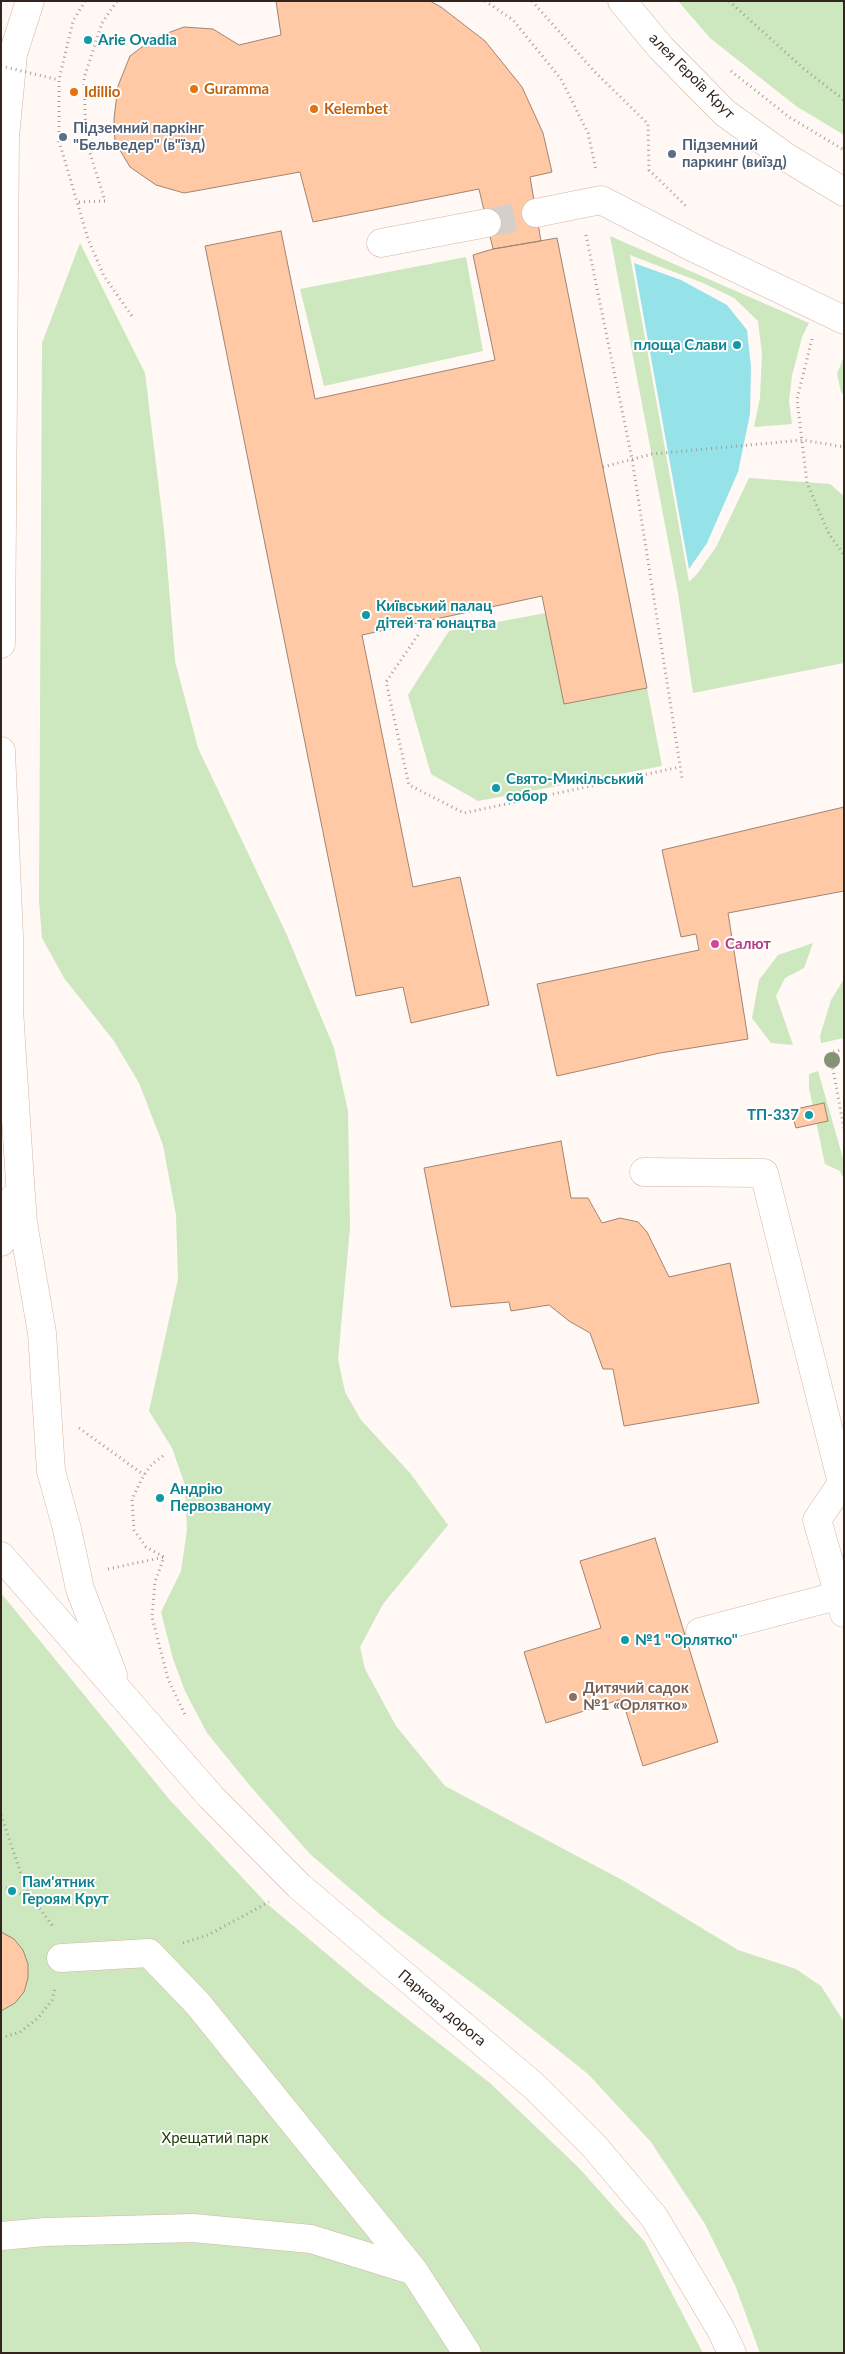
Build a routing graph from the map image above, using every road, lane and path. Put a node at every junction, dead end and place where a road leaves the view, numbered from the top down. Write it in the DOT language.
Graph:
graph roads {
  1 [pos="30,1"];
  2 [pos="85,1"];
  3 [pos="117,1"];
  4 [pos="485,1"];
  5 [pos="532,1"];
  6 [pos="622,1"];
  7 [pos="729,1"];
  8 [pos="1,66"];
  9 [pos="729,70"];
  10 [pos="59,80"];
  11 [pos="844,100"];
  12 [pos="844,150"];
  13 [pos="844,192"];
  14 [pos="78,202"];
  15 [pos="590,202"];
  16 [pos="536,213"];
  17 [pos="695,215"];
  18 [pos="487,223"];
  19 [pos="381,243"];
  20 [pos="836,316"];
  21 [pos="134,319"];
  22 [pos="803,440"];
  23 [pos="844,447"];
  24 [pos="603,467"];
  25 [pos="844,554"];
  26 [pos="418,635"];
  27 [pos="1,644"];
  28 [pos="1,751"];
  29 [pos="680,767"];
  30 [pos="682,778"];
  31 [pos="5,937"];
  32 [pos="844,1049"];
  33 [pos="844,1129"];
  34 [pos="19,1166"];
  35 [pos="644,1172"];
  36 [pos="1,1242"];
  37 [pos="78,1427"];
  38 [pos="163,1456"];
  39 [pos="144,1476"];
  40 [pos="1,1556"];
  41 [pos="164,1558"];
  42 [pos="102,1570"];
  43 [pos="842,1601"];
  44 [pos="700,1632"];
  45 [pos="118,1688"];
  46 [pos="188,1722"];
  47 [pos="1,1815"];
  48 [pos="298,1886"];
  49 [pos="30,1901"];
  50 [pos="149,1953"];
  51 [pos="61,1958"];
  52 [pos="1,2236"];
  53 [pos="414,2270"];
  54 [pos="467,2353"];
  55 [pos="732,2353"];
  1 -- 27 [label="main road"];
  2 -- 10 [label="path"];
  3 -- 14 [label="path"];
  4 -- 15 [label="path"];
  5 -- 17 [label="path"];
  6 -- 13 [label="main road, алея Героїв Крут"];
  7 -- 11 [label="path"];
  8 -- 10 [label="path, bridge"];
  9 -- 12 [label="path"];
  10 -- 14 [label="path"];
  14 -- 21 [label="path"];
  15 -- 16 [label="main road"];
  15 -- 20 [label="main road"];
  15 -- 29 [label="path"];
  18 -- 19 [label="main road"];
  20 -- 22 [label="path"];
  22 -- 23 [label="path"];
  22 -- 24 [label="path"];
  22 -- 25 [label="path"];
  26 -- 29 [label="path"];
  28 -- 31 [label="main road"];
  29 -- 30 [label="path"];
  31 -- 34 [label="main road"];
  32 -- 33 [label="path"];
  34 -- 36 [label="main road"];
  34 -- 45 [label="main road"];
  35 -- 43 [label="main road"];
  37 -- 39 [label="path"];
  38 -- 39 [label="path"];
  39 -- 41 [label="path"];
  40 -- 45 [label="main road, Паркова дорога"];
  41 -- 42 [label="path"];
  41 -- 46 [label="path"];
  43 -- 44 [label="main road"];
  45 -- 48 [label="main road, Паркова дорога"];
  47 -- 49 [label="path"];
  48 -- 50 [label="path"];
  48 -- 55 [label="main road, Паркова дорога"];
  50 -- 51 [label="main road"];
  50 -- 53 [label="main road"];
  52 -- 53 [label="main road"];
  53 -- 54 [label="main road"];
}
